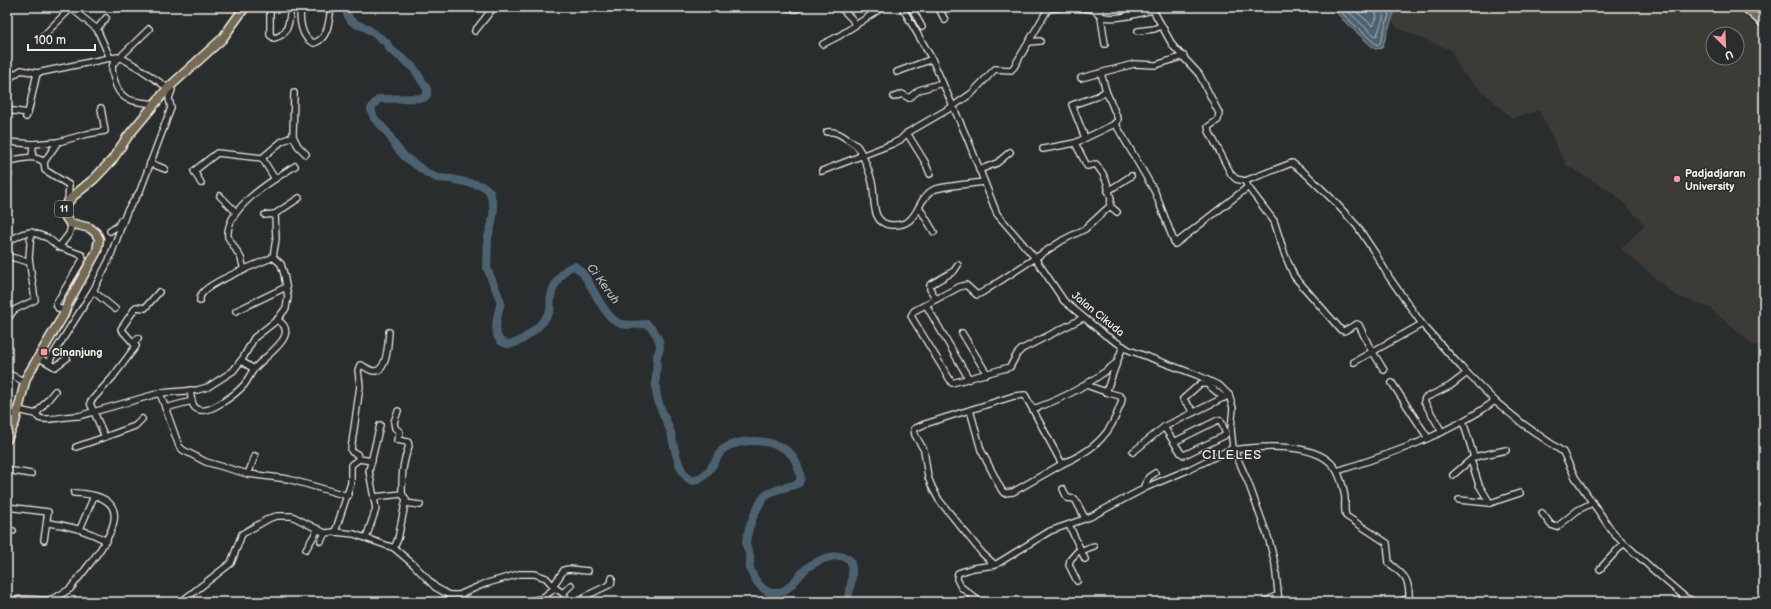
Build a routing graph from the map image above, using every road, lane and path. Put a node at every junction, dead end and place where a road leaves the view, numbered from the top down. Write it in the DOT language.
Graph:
graph roads {
  1 [pos="245,7"];
  2 [pos="270,7"];
  3 [pos="291,7"];
  4 [pos="301,7"];
  5 [pos="331,7"];
  6 [pos="494,7"];
  7 [pos="786,7"];
  8 [pos="802,7"];
  9 [pos="840,7"];
  10 [pos="882,7"];
  11 [pos="910,7"];
  12 [pos="938,7"];
  13 [pos="1102,7"];
  14 [pos="1127,7"];
  15 [pos="1744,7"];
  16 [pos="71,8"];
  17 [pos="1153,8"];
  18 [pos="903,9"];
  19 [pos="1100,15"];
  20 [pos="1130,15"];
  21 [pos="106,18"];
  22 [pos="944,20"];
  23 [pos="854,24"];
  24 [pos="1764,24"];
  25 [pos="1161,26"];
  26 [pos="922,27"];
  27 [pos="97,29"];
  28 [pos="149,29"];
  29 [pos="475,31"];
  30 [pos="1138,31"];
  31 [pos="42,37"];
  32 [pos="1040,41"];
  33 [pos="1029,42"];
  34 [pos="823,44"];
  35 [pos="1104,44"];
  36 [pos="1184,56"];
  37 [pos="120,57"];
  38 [pos="110,58"];
  39 [pos="932,59"];
  40 [pos="897,72"];
  41 [pos="37,73"];
  42 [pos="1101,73"];
  43 [pos="1081,78"];
  44 [pos="942,83"];
  45 [pos="7,84"];
  46 [pos="169,87"];
  47 [pos="1106,91"];
  48 [pos="294,93"];
  49 [pos="894,97"];
  50 [pos="155,104"];
  51 [pos="952,107"];
  52 [pos="101,108"];
  53 [pos="7,110"];
  54 [pos="1115,123"];
  55 [pos="827,132"];
  56 [pos="907,133"];
  57 [pos="293,136"];
  58 [pos="1085,138"];
  59 [pos="7,142"];
  60 [pos="58,142"];
  61 [pos="1075,142"];
  62 [pos="33,144"];
  63 [pos="1043,148"];
  64 [pos="1010,152"];
  65 [pos="306,154"];
  66 [pos="862,156"];
  67 [pos="32,157"];
  68 [pos="262,158"];
  69 [pos="7,161"];
  70 [pos="44,162"];
  71 [pos="150,163"];
  72 [pos="295,166"];
  73 [pos="165,169"];
  74 [pos="979,170"];
  75 [pos="822,171"];
  76 [pos="930,174"];
  77 [pos="1131,176"];
  78 [pos="275,179"];
  79 [pos="1245,181"];
  80 [pos="984,182"];
  81 [pos="200,183"];
  82 [pos="1248,187"];
  83 [pos="1108,192"];
  84 [pos="220,196"];
  85 [pos="299,198"];
  86 [pos="68,201"];
  87 [pos="1110,206"];
  88 [pos="919,207"];
  89 [pos="127,211"];
  90 [pos="236,212"];
  91 [pos="1117,212"];
  92 [pos="275,214"];
  93 [pos="265,215"];
  94 [pos="72,223"];
  95 [pos="110,231"];
  96 [pos="31,232"];
  97 [pos="934,232"];
  98 [pos="7,242"];
  99 [pos="59,247"];
  100 [pos="7,256"];
  101 [pos="273,257"];
  102 [pos="1035,258"];
  103 [pos="29,262"];
  104 [pos="958,265"];
  105 [pos="244,270"];
  106 [pos="286,287"];
  107 [pos="93,291"];
  108 [pos="159,292"];
  109 [pos="936,299"];
  110 [pos="200,301"];
  111 [pos="926,305"];
  112 [pos="115,309"];
  113 [pos="65,311"];
  114 [pos="236,311"];
  115 [pos="1083,318"];
  116 [pos="7,320"];
  117 [pos="277,320"];
  118 [pos="1422,324"];
  119 [pos="389,332"];
  120 [pos="962,333"];
  121 [pos="1123,346"];
  122 [pos="1372,352"];
  123 [pos="38,357"];
  124 [pos="67,358"];
  125 [pos="241,361"];
  126 [pos="1354,362"];
  127 [pos="49,363"];
  128 [pos="1115,364"];
  129 [pos="254,369"];
  130 [pos="1384,370"];
  131 [pos="7,373"];
  132 [pos="1467,373"];
  133 [pos="987,374"];
  134 [pos="970,379"];
  135 [pos="25,382"];
  136 [pos="1392,383"];
  137 [pos="1086,385"];
  138 [pos="190,390"];
  139 [pos="55,391"];
  140 [pos="1106,392"];
  141 [pos="160,393"];
  142 [pos="1226,397"];
  143 [pos="192,401"];
  144 [pos="1495,401"];
  145 [pos="165,408"];
  146 [pos="1033,409"];
  147 [pos="18,410"];
  148 [pos="970,410"];
  149 [pos="398,411"];
  150 [pos="95,412"];
  151 [pos="1194,412"];
  152 [pos="36,414"];
  153 [pos="142,419"];
  154 [pos="11,421"];
  155 [pos="1462,421"];
  156 [pos="380,425"];
  157 [pos="1164,428"];
  158 [pos="1442,432"];
  159 [pos="105,437"];
  160 [pos="1428,438"];
  161 [pos="7,439"];
  162 [pos="1174,442"];
  163 [pos="76,447"];
  164 [pos="1233,449"];
  165 [pos="1506,450"];
  166 [pos="1133,452"];
  167 [pos="255,456"];
  168 [pos="1472,458"];
  169 [pos="359,460"];
  170 [pos="372,460"];
  171 [pos="1062,464"];
  172 [pos="7,470"];
  173 [pos="1336,471"];
  174 [pos="1155,473"];
  175 [pos="30,474"];
  176 [pos="248,474"];
  177 [pos="1453,475"];
  178 [pos="1063,488"];
  179 [pos="1143,489"];
  180 [pos="74,493"];
  181 [pos="1520,493"];
  182 [pos="402,494"];
  183 [pos="94,496"];
  184 [pos="348,496"];
  185 [pos="374,497"];
  186 [pos="1459,500"];
  187 [pos="406,503"];
  188 [pos="1490,503"];
  189 [pos="1592,504"];
  190 [pos="420,505"];
  191 [pos="7,507"];
  192 [pos="1542,513"];
  193 [pos="1085,518"];
  194 [pos="48,523"];
  195 [pos="1069,525"];
  196 [pos="80,529"];
  197 [pos="318,529"];
  198 [pos="335,532"];
  199 [pos="325,533"];
  200 [pos="366,538"];
  201 [pos="44,540"];
  202 [pos="107,540"];
  203 [pos="321,541"];
  204 [pos="1623,544"];
  205 [pos="1094,546"];
  206 [pos="394,548"];
  207 [pos="306,549"];
  208 [pos="1081,551"];
  209 [pos="1085,559"];
  210 [pos="995,565"];
  211 [pos="1600,569"];
  212 [pos="588,571"];
  213 [pos="612,578"];
  214 [pos="1077,581"];
  215 [pos="571,585"];
  216 [pos="554,587"];
  217 [pos="563,593"];
  218 [pos="1278,595"];
  219 [pos="12,602"];
  220 [pos="181,602"];
  221 [pos="520,602"];
  222 [pos="569,602"];
  223 [pos="580,602"];
  224 [pos="980,602"];
  225 [pos="1264,602"];
  226 [pos="1279,602"];
  227 [pos="1399,602"];
  228 [pos="1695,602"];
  1 -- 46 [label="highway, 11"];
  2 -- 3 [label="street"];
  4 -- 5 [label="street"];
  6 -- 29 [label="street"];
  7 -- 8 [label="street"];
  9 -- 23 [label="street"];
  10 -- 23 [label="street"];
  11 -- 18 [label="street"];
  11 -- 26 [label="street"];
  12 -- 22 [label="street"];
  13 -- 19 [label="street"];
  14 -- 20 [label="street"];
  15 -- 24 [label="main road"];
  16 -- 27 [label="street"];
  16 -- 31 [label="street"];
  17 -- 20 [label="street"];
  17 -- 25 [label="street"];
  18 -- 39 [label="street, Jalan Cikuda"];
  19 -- 20 [label="street"];
  19 -- 33 [label="street"];
  19 -- 35 [label="street"];
  21 -- 27 [label="street"];
  23 -- 34 [label="street"];
  25 -- 30 [label="street"];
  25 -- 36 [label="street"];
  27 -- 38 [label="street"];
  28 -- 37 [label="street"];
  32 -- 33 [label="street"];
  33 -- 51 [label="street"];
  36 -- 42 [label="street"];
  36 -- 79 [label="street"];
  37 -- 38 [label="street"];
  37 -- 46 [label="street"];
  37 -- 50 [label="street"];
  38 -- 41 [label="street"];
  39 -- 40 [label="street"];
  39 -- 44 [label="street, Jalan Cikuda"];
  41 -- 45 [label="street"];
  41 -- 53 [label="street"];
  42 -- 43 [label="street"];
  42 -- 47 [label="street"];
  44 -- 49 [label="street"];
  44 -- 51 [label="street, Jalan Cikuda"];
  46 -- 50 [label="highway, 11"];
  46 -- 71 [label="street"];
  47 -- 54 [label="street"];
  47 -- 58 [label="street"];
  48 -- 57 [label="street"];
  50 -- 86 [label="highway, 11"];
  51 -- 56 [label="street"];
  51 -- 74 [label="street, Jalan Cikuda"];
  52 -- 60 [label="street"];
  54 -- 58 [label="street"];
  54 -- 82 [label="street"];
  55 -- 66 [label="street"];
  56 -- 66 [label="street"];
  56 -- 76 [label="street"];
  57 -- 65 [label="street"];
  57 -- 68 [label="street"];
  58 -- 61 [label="street"];
  59 -- 62 [label="street"];
  60 -- 62 [label="street"];
  60 -- 70 [label="street"];
  61 -- 63 [label="street"];
  61 -- 83 [label="street"];
  62 -- 67 [label="street"];
  64 -- 74 [label="street"];
  66 -- 75 [label="street"];
  66 -- 88 [label="street"];
  67 -- 69 [label="street"];
  67 -- 70 [label="street"];
  68 -- 78 [label="street"];
  68 -- 81 [label="street"];
  70 -- 86 [label="street"];
  71 -- 73 [label="street"];
  71 -- 89 [label="street"];
  72 -- 78 [label="street"];
  74 -- 80 [label="street, Jalan Cikuda"];
  77 -- 83 [label="street"];
  78 -- 90 [label="street"];
  79 -- 82 [label="street"];
  79 -- 118 [label="street"];
  80 -- 88 [label="street"];
  80 -- 102 [label="street, Jalan Cikuda"];
  82 -- 122 [label="street"];
  83 -- 87 [label="street"];
  84 -- 90 [label="street"];
  85 -- 92 [label="street"];
  86 -- 94 [label="highway, 11"];
  87 -- 91 [label="street"];
  87 -- 102 [label="street"];
  88 -- 97 [label="street"];
  89 -- 95 [label="street"];
  89 -- 107 [label="street"];
  90 -- 105 [label="street"];
  92 -- 93 [label="street"];
  92 -- 101 [label="street"];
  94 -- 99 [label="street"];
  94 -- 113 [label="highway, 11"];
  96 -- 98 [label="street"];
  96 -- 99 [label="street"];
  96 -- 103 [label="street"];
  99 -- 113 [label="street"];
  100 -- 103 [label="street"];
  101 -- 105 [label="street"];
  101 -- 106 [label="street"];
  102 -- 109 [label="street"];
  102 -- 115 [label="street, Jalan Cikuda"];
  103 -- 116 [label="street"];
  104 -- 109 [label="street"];
  105 -- 110 [label="street"];
  106 -- 114 [label="street"];
  106 -- 117 [label="street"];
  107 -- 112 [label="street"];
  107 -- 127 [label="street"];
  108 -- 150 [label="street"];
  109 -- 111 [label="street"];
  111 -- 134 [label="street"];
  111 -- 134 [label="street"];
  113 -- 123 [label="highway, 11"];
  115 -- 121 [label="street, Jalan Cikuda"];
  115 -- 133 [label="street"];
  117 -- 125 [label="street"];
  117 -- 129 [label="street"];
  118 -- 122 [label="street"];
  118 -- 132 [label="street"];
  119 -- 169 [label="street"];
  120 -- 133 [label="street"];
  121 -- 128 [label="street"];
  121 -- 142 [label="street, Jalan Cikuda"];
  122 -- 126 [label="street"];
  122 -- 130 [label="street"];
  123 -- 127 [label="street"];
  123 -- 135 [label="highway, 11"];
  124 -- 127 [label="street"];
  125 -- 129 [label="street"];
  125 -- 138 [label="street"];
  128 -- 137 [label="street"];
  128 -- 140 [label="street"];
  129 -- 143 [label="street"];
  131 -- 135 [label="street"];
  132 -- 144 [label="street"];
  132 -- 158 [label="street"];
  133 -- 134 [label="street"];
  135 -- 147 [label="highway, 11"];
  136 -- 160 [label="street"];
  137 -- 140 [label="street"];
  137 -- 146 [label="street"];
  138 -- 141 [label="street"];
  138 -- 143 [label="street"];
  139 -- 152 [label="street"];
  140 -- 171 [label="street"];
  141 -- 145 [label="street"];
  141 -- 150 [label="street"];
  142 -- 151 [label="street"];
  142 -- 151 [label="street"];
  142 -- 164 [label="street"];
  143 -- 145 [label="street"];
  144 -- 155 [label="street"];
  144 -- 189 [label="street"];
  145 -- 176 [label="street"];
  146 -- 148 [label="street"];
  146 -- 171 [label="street"];
  147 -- 152 [label="street"];
  147 -- 154 [label="highway, 11"];
  148 -- 171 [label="street"];
  148 -- 210 [label="street"];
  149 -- 182 [label="street"];
  150 -- 152 [label="street"];
  150 -- 159 [label="street"];
  151 -- 157 [label="street"];
  153 -- 159 [label="street"];
  154 -- 161 [label="highway, 11"];
  155 -- 158 [label="street"];
  155 -- 168 [label="street"];
  156 -- 170 [label="street"];
  157 -- 162 [label="street"];
  157 -- 166 [label="street"];
  158 -- 160 [label="street"];
  159 -- 163 [label="street"];
  160 -- 173 [label="street"];
  162 -- 162 [label="street"];
  164 -- 173 [label="street"];
  164 -- 179 [label="street"];
  164 -- 218 [label="street"];
  165 -- 168 [label="street"];
  167 -- 176 [label="street"];
  168 -- 177 [label="street"];
  168 -- 188 [label="street"];
  169 -- 170 [label="street"];
  169 -- 184 [label="street"];
  170 -- 185 [label="street"];
  172 -- 175 [label="street"];
  173 -- 227 [label="street"];
  174 -- 179 [label="street"];
  176 -- 184 [label="street"];
  178 -- 193 [label="street"];
  179 -- 193 [label="street"];
  180 -- 183 [label="street"];
  181 -- 188 [label="street"];
  182 -- 185 [label="street"];
  182 -- 187 [label="street"];
  183 -- 196 [label="street"];
  183 -- 202 [label="street"];
  184 -- 198 [label="street"];
  185 -- 200 [label="street"];
  186 -- 188 [label="street"];
  187 -- 190 [label="street"];
  187 -- 206 [label="street"];
  189 -- 192 [label="street"];
  189 -- 204 [label="street"];
  191 -- 194 [label="street"];
  193 -- 195 [label="street"];
  194 -- 196 [label="street"];
  194 -- 201 [label="street"];
  195 -- 208 [label="street"];
  195 -- 210 [label="street"];
  196 -- 202 [label="street"];
  197 -- 199 [label="street"];
  197 -- 207 [label="street"];
  197 -- 220 [label="street"];
  198 -- 199 [label="street"];
  198 -- 200 [label="street"];
  199 -- 203 [label="street"];
  200 -- 206 [label="street"];
  202 -- 219 [label="street"];
  204 -- 211 [label="street"];
  204 -- 228 [label="street"];
  205 -- 208 [label="street"];
  206 -- 216 [label="street"];
  208 -- 209 [label="street"];
  208 -- 214 [label="street"];
  210 -- 224 [label="street"];
  212 -- 216 [label="street"];
  213 -- 223 [label="street"];
  215 -- 217 [label="street"];
  216 -- 217 [label="street"];
  216 -- 221 [label="street"];
  217 -- 222 [label="street"];
  218 -- 225 [label="street"];
  218 -- 226 [label="street"];
}
